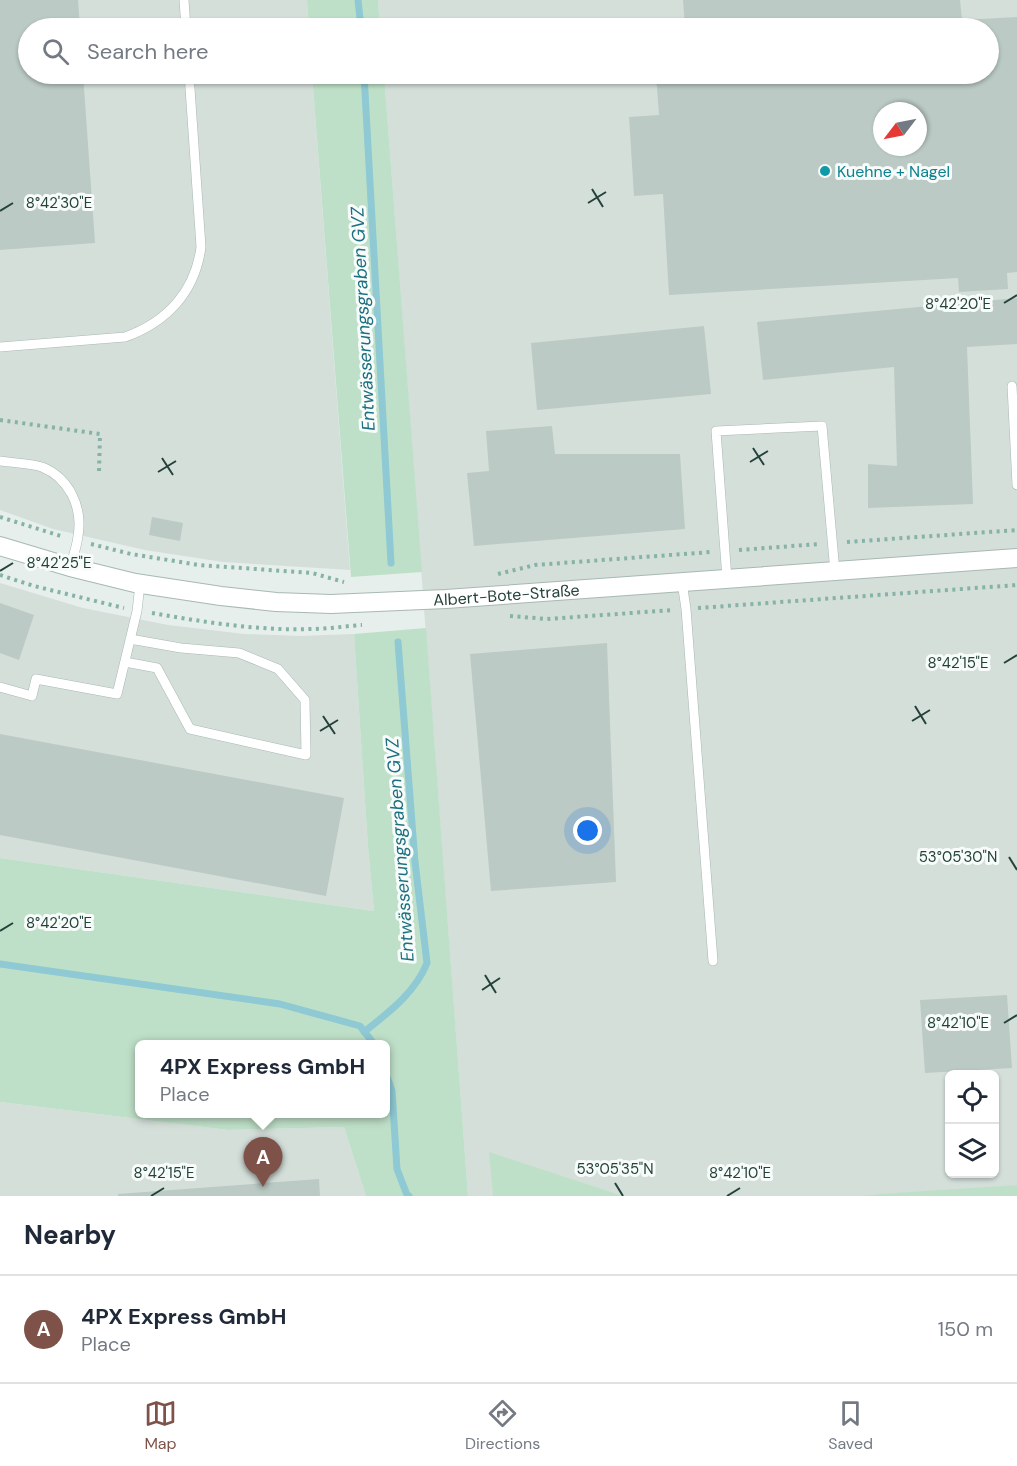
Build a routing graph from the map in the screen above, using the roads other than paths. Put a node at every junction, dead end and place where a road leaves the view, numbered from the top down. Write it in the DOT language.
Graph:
graph roads {
  1 [pos="184,0"];
  2 [pos="185,18"];
  3 [pos="190,84"];
  4 [pos="0,347"];
  5 [pos="1011,387"];
  6 [pos="0,461"];
  7 [pos="1017,485"];
  8 [pos="0,546"];
  9 [pos="1017,558"];
  10 [pos="70,567"];
  11 [pos="835,572"];
  12 [pos="728,579"];
  13 [pos="682,582"];
  14 [pos="140,584"];
  15 [pos="130,639"];
  16 [pos="124,662"];
  17 [pos="0,687"];
  18 [pos="714,961"];
  1 -- 2 [label="lane"];
  3 -- 4 [label="lane"];
  5 -- 7 [label="lane"];
  6 -- 10 [label="lane"];
  8 -- 10 [label="street, Albert-Bote-Straße"];
  9 -- 11 [label="street, Albert-Bote-Straße"];
  10 -- 14 [label="street, Albert-Bote-Straße"];
  11 -- 12 [label="street, Albert-Bote-Straße"];
  11 -- 12 [label="lane"];
  12 -- 13 [label="street, Albert-Bote-Straße"];
  13 -- 14 [label="street, Albert-Bote-Straße"];
  13 -- 18 [label="lane"];
  14 -- 15 [label="lane"];
  15 -- 16 [label="lane"];
  15 -- 16 [label="lane"];
  16 -- 17 [label="lane"];
}
